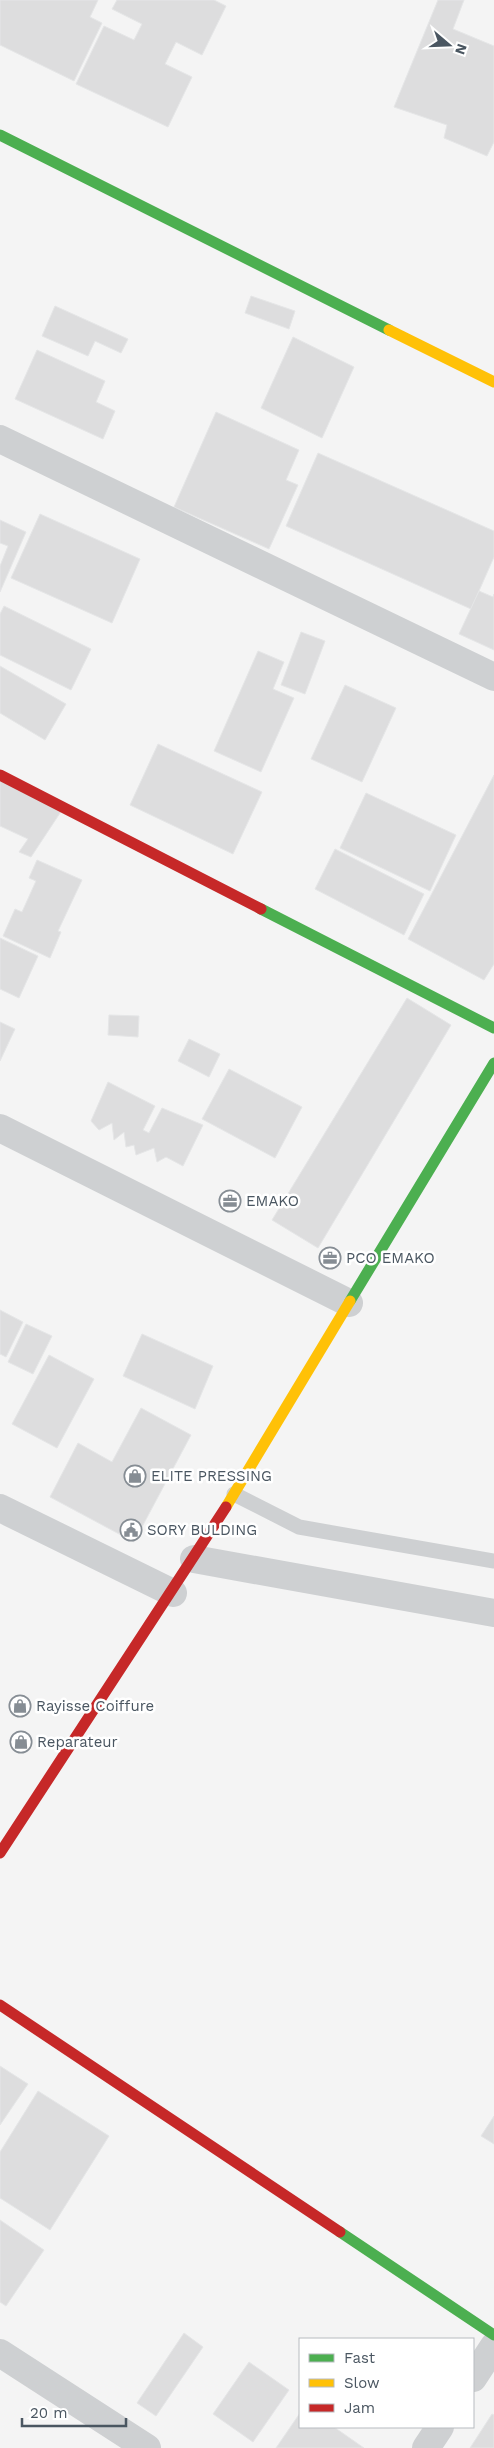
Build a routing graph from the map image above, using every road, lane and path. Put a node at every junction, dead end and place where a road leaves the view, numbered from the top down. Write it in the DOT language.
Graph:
graph roads {
  1 [pos="0,135"];
  2 [pos="494,382"];
  3 [pos="0,439"];
  4 [pos="494,677"];
  5 [pos="0,775"];
  6 [pos="494,1028"];
  7 [pos="494,1063"];
  8 [pos="0,1128"];
  9 [pos="349,1303"];
  10 [pos="234,1494"];
  11 [pos="0,1508"];
  12 [pos="194,1559"];
  13 [pos="494,1560"];
  14 [pos="173,1593"];
  15 [pos="494,1613"];
  16 [pos="0,1853"];
  17 [pos="0,2005"];
  18 [pos="494,2334"];
  19 [pos="494,2346"];
  20 [pos="0,2353"];
  21 [pos="474,2376"];
  22 [pos="439,2428"];
  23 [pos="147,2448"];
  24 [pos="426,2448"];
  1 -- 2 [label="street"];
  3 -- 4 [label="street"];
  5 -- 6 [label="street"];
  7 -- 9 [label="street"];
  8 -- 9 [label="street"];
  9 -- 10 [label="street"];
  10 -- 12 [label="street"];
  10 -- 13 [label="lane"];
  11 -- 14 [label="street"];
  12 -- 14 [label="street"];
  12 -- 15 [label="street"];
  14 -- 16 [label="street"];
  17 -- 18 [label="street"];
  19 -- 21 [label="street"];
  20 -- 23 [label="street"];
  22 -- 24 [label="street"];
}
